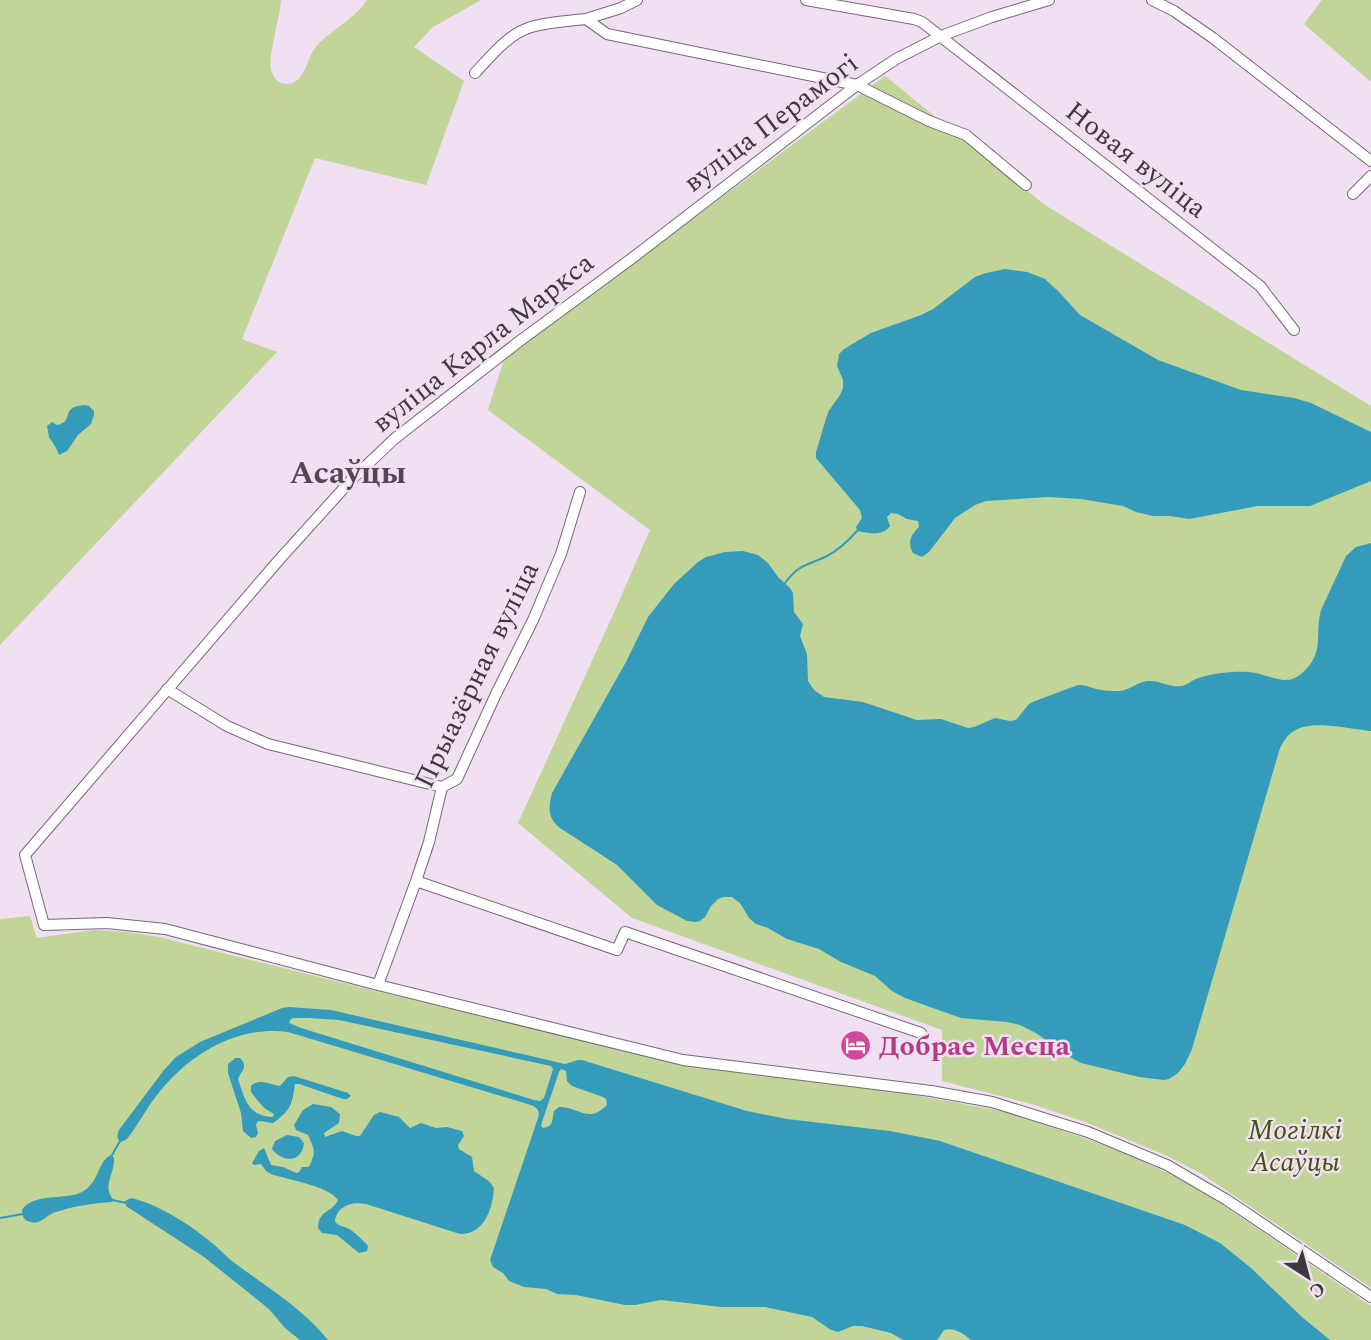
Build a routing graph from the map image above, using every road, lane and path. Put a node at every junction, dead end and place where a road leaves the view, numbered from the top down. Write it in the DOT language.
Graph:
graph roads {
  1 [pos="637,0"];
  2 [pos="806,0"];
  3 [pos="1049,0"];
  4 [pos="1152,0"];
  5 [pos="586,19"];
  6 [pos="941,36"];
  7 [pos="475,73"];
  8 [pos="857,85"];
  9 [pos="1371,161"];
  10 [pos="1371,176"];
  11 [pos="1026,185"];
  12 [pos="1353,194"];
  13 [pos="635,256"];
  14 [pos="1294,330"];
  15 [pos="580,492"];
  16 [pos="167,689"];
  17 [pos="442,787"];
  18 [pos="416,881"];
  19 [pos="378,985"];
  20 [pos="921,1033"];
  21 [pos="1371,1297"];
  1 -- 5 [label="street"];
  2 -- 6 [label="street, вуліца Перамогі"];
  3 -- 6 [label="street, вуліца Перамогі"];
  4 -- 9 [label="street"];
  5 -- 7 [label="street"];
  5 -- 8 [label="street"];
  6 -- 8 [label="street, вуліца Перамогі"];
  6 -- 14 [label="street, Новая вуліца"];
  8 -- 11 [label="street"];
  8 -- 13 [label="street, вуліца Перамогі"];
  10 -- 12 [label="street"];
  13 -- 16 [label="street, вуліца Карла Маркса"];
  15 -- 17 [label="street, Прыазёрная вуліца"];
  16 -- 17 [label="street"];
  16 -- 19 [label="street, вуліца Карла Маркса"];
  17 -- 18 [label="street, Прыазёрная вуліца"];
  18 -- 19 [label="street, Прыазёрная вуліца"];
  18 -- 20 [label="street"];
  19 -- 21 [label="street"];
}
